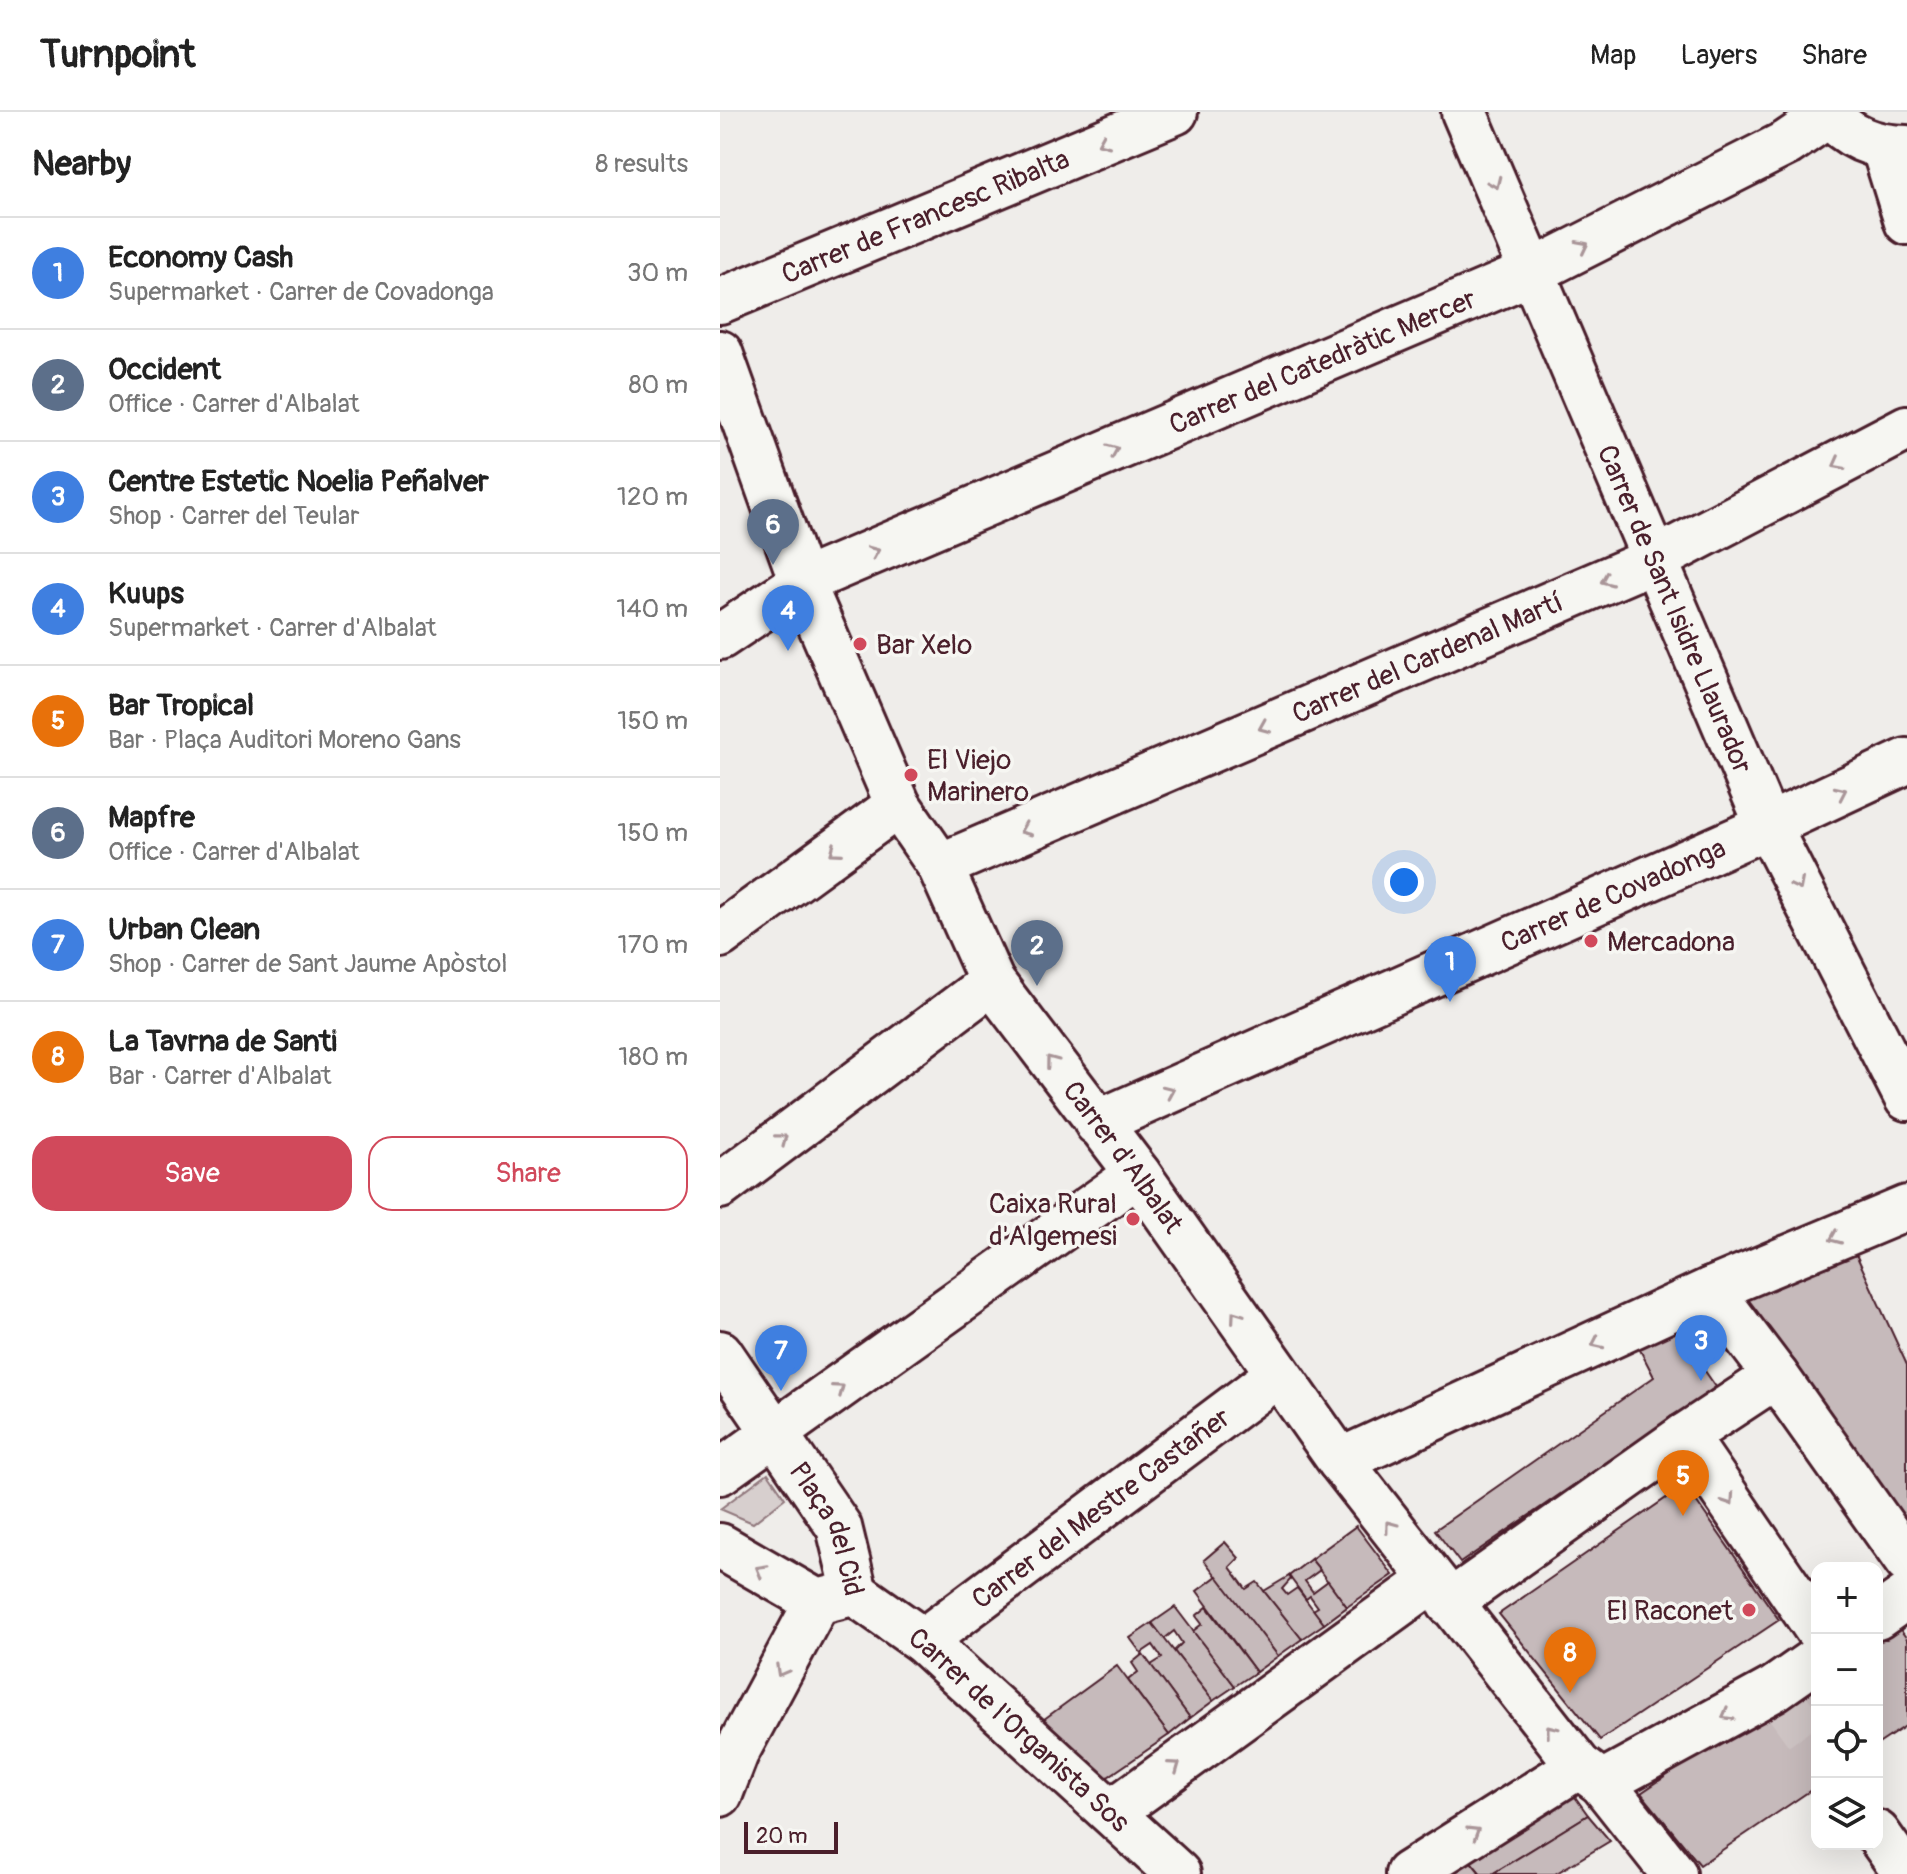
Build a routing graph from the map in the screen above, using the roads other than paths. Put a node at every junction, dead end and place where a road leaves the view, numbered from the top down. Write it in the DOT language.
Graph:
graph roads {
  1 [pos="1175,112"];
  2 [pos="1464,112"];
  3 [pos="1828,113"];
  4 [pos="1901,148"];
  5 [pos="1907,222"];
  6 [pos="1534,271"];
  7 [pos="720,301"];
  8 [pos="720,353"];
  9 [pos="1907,428"];
  10 [pos="1656,559"];
  11 [pos="802,582"];
  12 [pos="720,637"];
  13 [pos="1907,761"];
  14 [pos="898,805"];
  15 [pos="1768,826"];
  16 [pos="940,866"];
  17 [pos="720,935"];
  18 [pos="992,982"];
  19 [pos="1907,1098"];
  20 [pos="1097,1123"];
  21 [pos="1138,1174"];
  22 [pos="720,1186"];
  23 [pos="1907,1208"];
  24 [pos="1711,1290"];
  25 [pos="720,1353"];
  26 [pos="1277,1375"];
  27 [pos="1776,1376"];
  28 [pos="775,1435"];
  29 [pos="1685,1436"];
  30 [pos="1340,1461"];
  31 [pos="720,1472"];
  32 [pos="720,1546"];
  33 [pos="1907,1561"];
  34 [pos="1440,1592"];
  35 [pos="1907,1596"];
  36 [pos="836,1597"];
  37 [pos="1883,1613"];
  38 [pos="1811,1620"];
  39 [pos="923,1641"];
  40 [pos="1811,1664"];
  41 [pos="728,1750"];
  42 [pos="1591,1775"];
  43 [pos="720,1794"];
  44 [pos="1112,1812"];
  45 [pos="1178,1874"];
  46 [pos="1408,1874"];
  47 [pos="1674,1874"];
  1 -- 7 [label="street, Carrer de Francesc Ribalta, one-way"];
  2 -- 6 [label="street, Carrer de Sant Isidre Llaurador, one-way"];
  3 -- 4 [label="street"];
  6 -- 3 [label="street, Carrer del Catedràtic Mercer, one-way"];
  4 -- 5 [label="street"];
  6 -- 10 [label="street, Carrer de Sant Isidre Llaurador"];
  11 -- 6 [label="street, Carrer del Catedràtic Mercer, one-way"];
  8 -- 11 [label="street, Carrer d'Albalat"];
  9 -- 10 [label="street, Carrer del Cardenal Martí, one-way"];
  10 -- 15 [label="street, Carrer de Sant Isidre Llaurador"];
  10 -- 16 [label="street, Carrer del Cardenal Martí, one-way"];
  11 -- 12 [label="street, Carrer del Catedràtic Mercer"];
  11 -- 14 [label="street, Carrer d'Albalat"];
  15 -- 13 [label="street, Carrer de Covadonga, one-way"];
  14 -- 16 [label="street, Carrer d'Albalat"];
  14 -- 17 [label="street, one-way"];
  15 -- 19 [label="street, Carrer de Sant Isidre Llaurador, one-way"];
  20 -- 15 [label="street, Carrer de Covadonga, one-way"];
  16 -- 18 [label="street, Carrer d'Albalat"];
  20 -- 18 [label="street, Carrer d'Albalat, one-way"];
  22 -- 18 [label="street, one-way"];
  20 -- 21 [label="street, Carrer d'Albalat"];
  26 -- 21 [label="street, Carrer d'Albalat, one-way"];
  28 -- 21 [label="street, one-way"];
  23 -- 24 [label="street, one-way"];
  24 -- 27 [label="street"];
  24 -- 30 [label="street, one-way"];
  25 -- 28 [label="street"];
  26 -- 30 [label="street, Carrer d'Albalat"];
  26 -- 39 [label="street, Carrer del Mestre Castañer"];
  27 -- 29 [label="street"];
  27 -- 33 [label="street"];
  28 -- 31 [label="street, Plaça del Cid"];
  28 -- 36 [label="street, Plaça del Cid"];
  29 -- 34 [label="street"];
  29 -- 38 [label="street, one-way"];
  34 -- 30 [label="street, Carrer d'Albalat, one-way"];
  36 -- 32 [label="street, Plaça del Cid, one-way"];
  42 -- 34 [label="street, Carrer d'Albalat, one-way"];
  44 -- 34 [label="street, one-way"];
  35 -- 37 [label="street"];
  36 -- 39 [label="street, Carrer de l'Organista Sos"];
  36 -- 41 [label="street, one-way"];
  39 -- 44 [label="street, Carrer de l'Organista Sos"];
  40 -- 42 [label="street, one-way"];
  41 -- 43 [label="street"];
  46 -- 42 [label="street, one-way"];
  42 -- 47 [label="street, Carrer d'Albalat"];
  44 -- 45 [label="street, Carrer de l'Organista Sos"];
}
